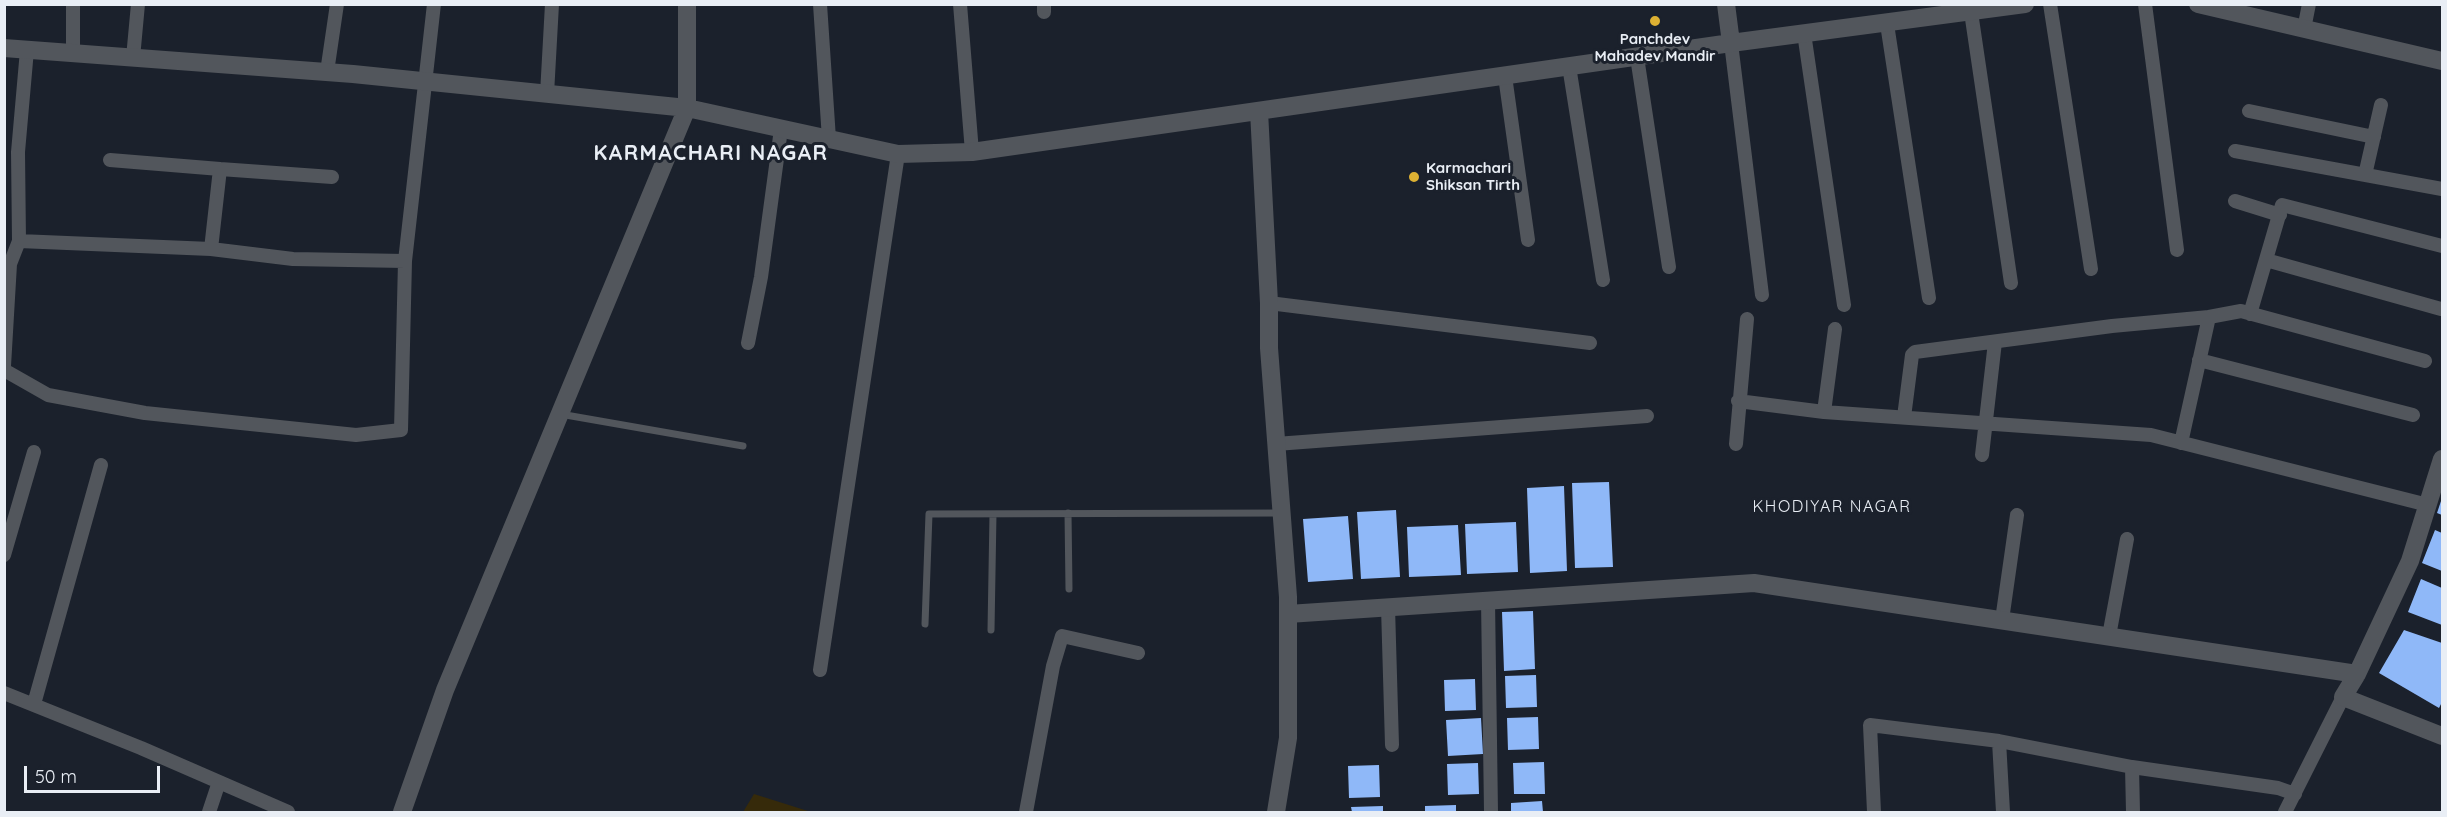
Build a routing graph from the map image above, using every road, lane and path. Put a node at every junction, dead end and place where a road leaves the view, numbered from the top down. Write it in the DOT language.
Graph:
graph roads {
  1 [pos="73,4"];
  2 [pos="138,4"];
  3 [pos="337,4"];
  4 [pos="434,4"];
  5 [pos="552,4"];
  6 [pos="687,4"];
  7 [pos="820,4"];
  8 [pos="960,4"];
  9 [pos="1726,4"];
  10 [pos="2025,4"];
  11 [pos="2050,4"];
  12 [pos="2145,4"];
  13 [pos="2198,4"];
  14 [pos="2309,4"];
  15 [pos="1971,12"];
  16 [pos="1887,24"];
  17 [pos="2304,29"];
  18 [pos="1804,33"];
  19 [pos="1731,43"];
  20 [pos="4,48"];
  21 [pos="27,50"];
  22 [pos="73,53"];
  23 [pos="1637,57"];
  24 [pos="133,58"];
  25 [pos="2442,61"];
  26 [pos="1569,66"];
  27 [pos="327,72"];
  28 [pos="1505,76"];
  29 [pos="424,81"];
  30 [pos="547,94"];
  31 [pos="2381,105"];
  32 [pos="687,108"];
  33 [pos="1259,111"];
  34 [pos="2249,111"];
  35 [pos="781,129"];
  36 [pos="2374,137"];
  37 [pos="829,139"];
  38 [pos="11,151"];
  39 [pos="2235,151"];
  40 [pos="972,152"];
  41 [pos="898,154"];
  42 [pos="110,160"];
  43 [pos="220,169"];
  44 [pos="2365,175"];
  45 [pos="332,177"];
  46 [pos="2442,189"];
  47 [pos="2235,201"];
  48 [pos="2280,215"];
  49 [pos="1528,240"];
  50 [pos="19,241"];
  51 [pos="2442,246"];
  52 [pos="211,249"];
  53 [pos="2177,250"];
  54 [pos="2266,260"];
  55 [pos="405,261"];
  56 [pos="1669,267"];
  57 [pos="2091,269"];
  58 [pos="1603,280"];
  59 [pos="2011,283"];
  60 [pos="1762,295"];
  61 [pos="1929,298"];
  62 [pos="1269,303"];
  63 [pos="1844,305"];
  64 [pos="2441,309"];
  65 [pos="2250,314"];
  66 [pos="2209,317"];
  67 [pos="1747,319"];
  68 [pos="1834,329"];
  69 [pos="1995,342"];
  70 [pos="748,343"];
  71 [pos="1590,343"];
  72 [pos="2199,360"];
  73 [pos="2425,361"];
  74 [pos="4,368"];
  75 [pos="1738,401"];
  76 [pos="1824,412"];
  77 [pos="560,414"];
  78 [pos="2413,415"];
  79 [pos="1647,416"];
  80 [pos="1904,417"];
  81 [pos="1986,423"];
  82 [pos="2181,442"];
  83 [pos="1276,444"];
  84 [pos="1736,444"];
  85 [pos="743,446"];
  86 [pos="34,452"];
  87 [pos="1982,455"];
  88 [pos="2442,459"];
  89 [pos="101,465"];
  90 [pos="2428,506"];
  91 [pos="1068,513"];
  92 [pos="1281,513"];
  93 [pos="993,514"];
  94 [pos="2017,515"];
  95 [pos="2127,539"];
  96 [pos="4,555"];
  97 [pos="1069,589"];
  98 [pos="1488,600"];
  99 [pos="1388,607"];
  100 [pos="1288,614"];
  101 [pos="2002,620"];
  102 [pos="925,624"];
  103 [pos="991,630"];
  104 [pos="2109,636"];
  105 [pos="1138,652"];
  106 [pos="820,670"];
  107 [pos="2357,674"];
  108 [pos="4,693"];
  109 [pos="2343,697"];
  110 [pos="34,704"];
  111 [pos="2442,736"];
  112 [pos="1999,741"];
  113 [pos="1392,746"];
  114 [pos="2132,767"];
  115 [pos="219,782"];
  116 [pos="2295,794"];
  117 [pos="209,813"];
  118 [pos="288,813"];
  119 [pos="402,813"];
  120 [pos="1026,813"];
  121 [pos="1276,813"];
  122 [pos="1491,813"];
  123 [pos="1874,813"];
  124 [pos="2002,813"];
  125 [pos="2133,813"];
  126 [pos="2286,813"];
  1 -- 22 [label="street"];
  2 -- 24 [label="street"];
  3 -- 27 [label="street"];
  4 -- 29 [label="street"];
  5 -- 30 [label="street"];
  6 -- 32 [label="street"];
  7 -- 37 [label="street"];
  8 -- 40 [label="street"];
  9 -- 19 [label="street"];
  10 -- 15 [label="street"];
  11 -- 57 [label="street"];
  12 -- 53 [label="street"];
  13 -- 17 [label="street"];
  14 -- 17 [label="street"];
  15 -- 16 [label="street"];
  15 -- 59 [label="street"];
  16 -- 18 [label="street"];
  16 -- 61 [label="street"];
  17 -- 25 [label="street"];
  18 -- 19 [label="street"];
  18 -- 63 [label="street"];
  19 -- 23 [label="street"];
  19 -- 60 [label="street"];
  20 -- 21 [label="street"];
  21 -- 22 [label="street"];
  21 -- 38 [label="street"];
  22 -- 24 [label="street"];
  23 -- 26 [label="street"];
  23 -- 56 [label="street"];
  24 -- 27 [label="street"];
  26 -- 28 [label="street"];
  26 -- 58 [label="street"];
  27 -- 29 [label="street"];
  28 -- 33 [label="street"];
  28 -- 49 [label="street"];
  29 -- 30 [label="street"];
  29 -- 55 [label="street"];
  30 -- 32 [label="street"];
  31 -- 36 [label="street"];
  32 -- 35 [label="street"];
  32 -- 77 [label="street"];
  33 -- 40 [label="street"];
  33 -- 62 [label="street"];
  34 -- 36 [label="street"];
  35 -- 37 [label="street"];
  35 -- 70 [label="street"];
  36 -- 44 [label="street"];
  37 -- 41 [label="street"];
  38 -- 50 [label="street"];
  39 -- 44 [label="street"];
  40 -- 41 [label="street"];
  41 -- 106 [label="street"];
  42 -- 43 [label="street"];
  43 -- 45 [label="street"];
  43 -- 52 [label="street"];
  44 -- 46 [label="street"];
  47 -- 48 [label="street"];
  48 -- 51 [label="street"];
  48 -- 54 [label="street"];
  50 -- 52 [label="street"];
  50 -- 74 [label="street"];
  52 -- 55 [label="street"];
  54 -- 64 [label="street"];
  54 -- 65 [label="street"];
  55 -- 74 [label="street"];
  62 -- 71 [label="street"];
  62 -- 83 [label="street"];
  65 -- 66 [label="street"];
  65 -- 73 [label="street"];
  66 -- 69 [label="street"];
  66 -- 72 [label="street"];
  67 -- 75 [label="street"];
  68 -- 76 [label="street"];
  69 -- 80 [label="street"];
  69 -- 81 [label="street"];
  72 -- 78 [label="street"];
  72 -- 82 [label="street"];
  75 -- 76 [label="street"];
  75 -- 84 [label="street"];
  76 -- 80 [label="street"];
  77 -- 85 [label="lane"];
  77 -- 119 [label="street"];
  79 -- 83 [label="street"];
  80 -- 81 [label="street"];
  81 -- 82 [label="street"];
  81 -- 87 [label="street"];
  82 -- 90 [label="street"];
  83 -- 92 [label="street"];
  86 -- 96 [label="street"];
  88 -- 90 [label="street"];
  89 -- 110 [label="street"];
  90 -- 107 [label="street"];
  91 -- 92 [label="lane"];
  91 -- 93 [label="lane"];
  91 -- 97 [label="lane"];
  92 -- 100 [label="street"];
  93 -- 102 [label="lane"];
  93 -- 103 [label="lane"];
  94 -- 101 [label="street"];
  95 -- 104 [label="street"];
  98 -- 99 [label="street"];
  98 -- 101 [label="street"];
  98 -- 122 [label="street"];
  99 -- 100 [label="street"];
  99 -- 113 [label="street"];
  100 -- 121 [label="street"];
  101 -- 104 [label="street"];
  104 -- 107 [label="street"];
  105 -- 120 [label="street"];
  107 -- 109 [label="street"];
  108 -- 110 [label="street"];
  109 -- 111 [label="street"];
  109 -- 116 [label="street"];
  110 -- 115 [label="street"];
  112 -- 114 [label="street"];
  112 -- 123 [label="street"];
  112 -- 124 [label="street"];
  114 -- 116 [label="street"];
  114 -- 125 [label="street"];
  115 -- 117 [label="street"];
  115 -- 118 [label="street"];
  116 -- 126 [label="street"];
}
